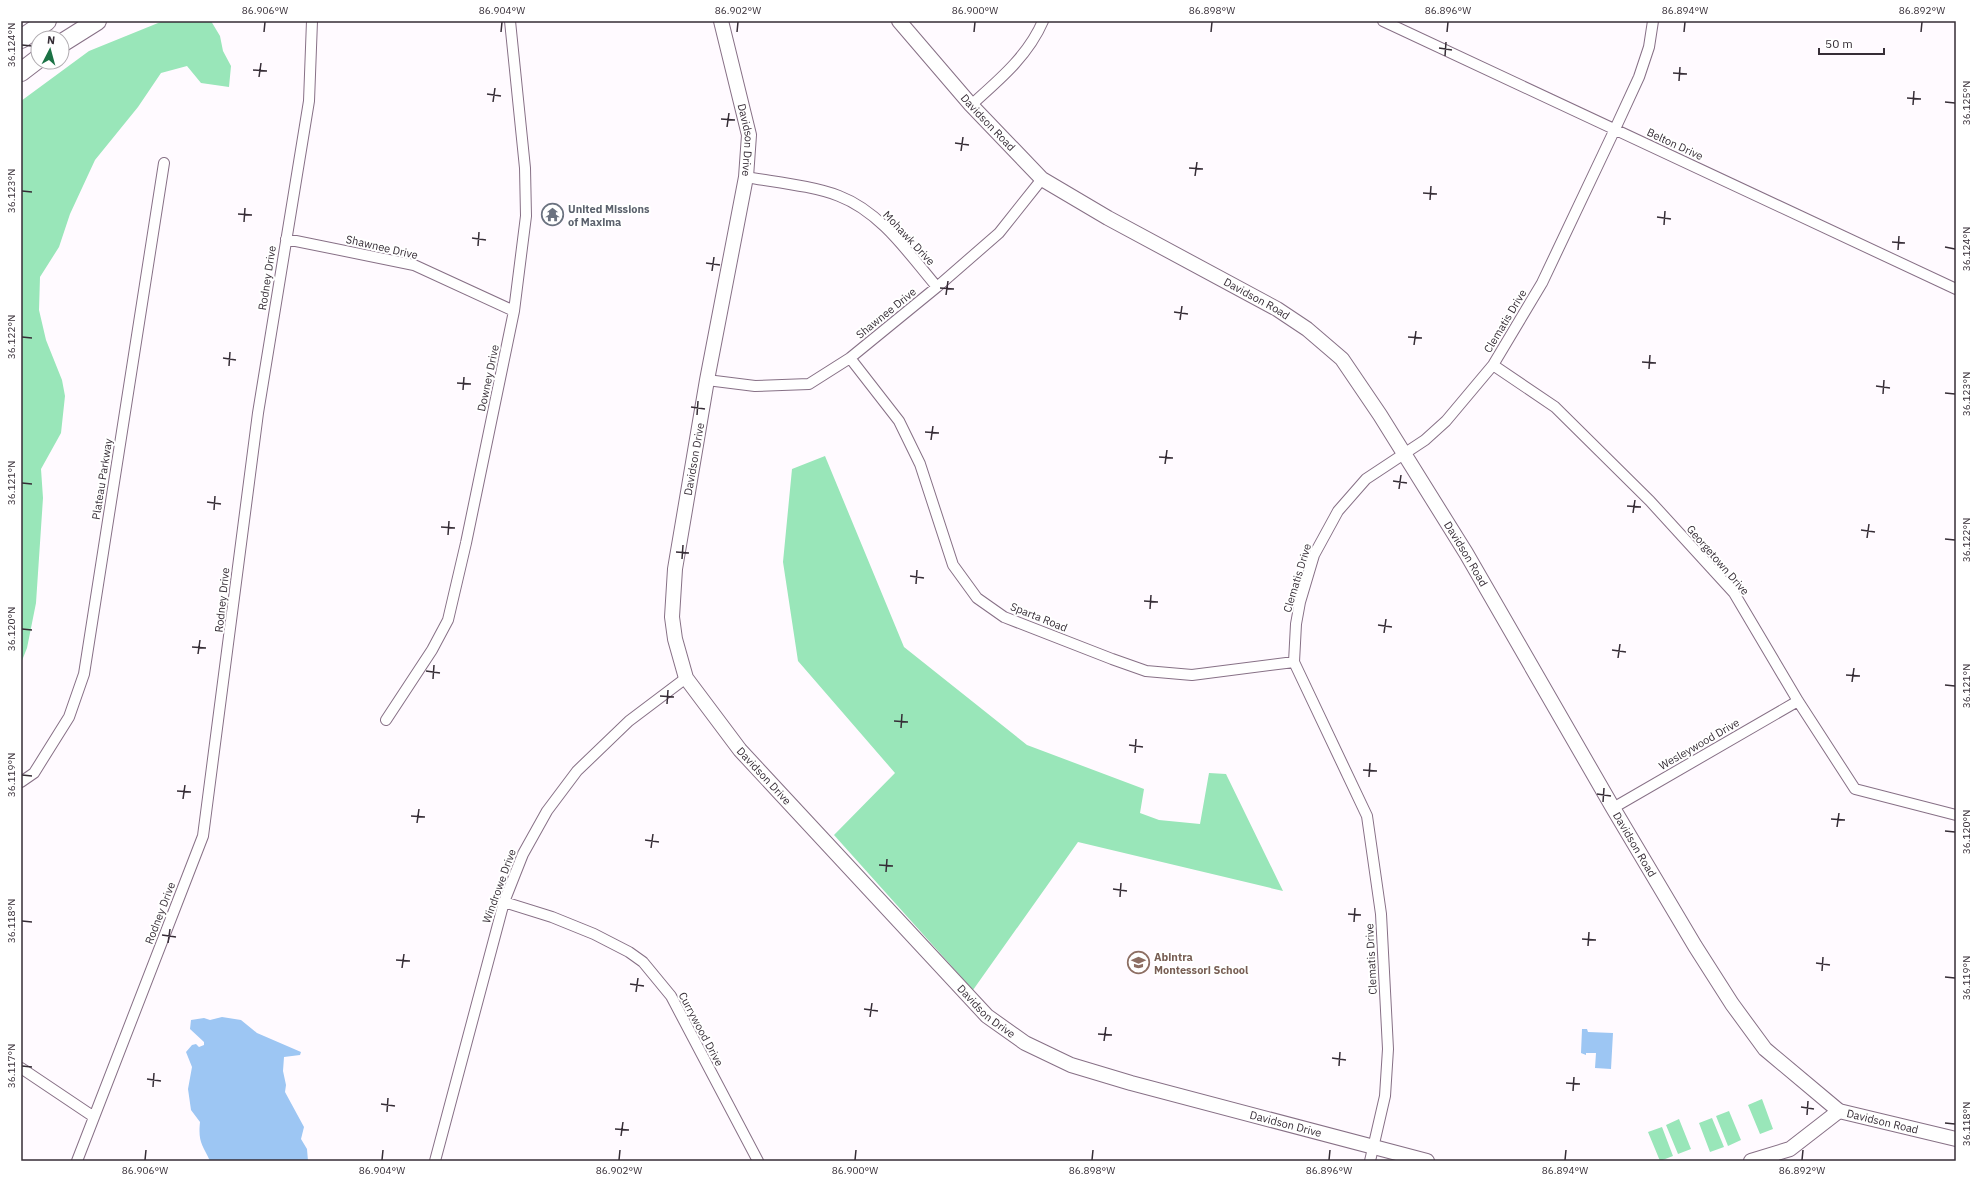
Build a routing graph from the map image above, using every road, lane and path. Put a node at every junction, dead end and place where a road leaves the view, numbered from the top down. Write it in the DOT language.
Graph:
graph roads {
  1 [pos="47,21"];
  2 [pos="97,21"];
  3 [pos="312,21"];
  4 [pos="510,21"];
  5 [pos="721,21"];
  6 [pos="899,21"];
  7 [pos="1044,21"];
  8 [pos="1383,21"];
  9 [pos="1653,21"];
  10 [pos="70,37"];
  11 [pos="21,39"];
  12 [pos="30,65"];
  13 [pos="21,72"];
  14 [pos="971,105"];
  15 [pos="1615,129"];
  16 [pos="164,163"];
  17 [pos="746,177"];
  18 [pos="1042,179"];
  19 [pos="286,239"];
  20 [pos="937,287"];
  21 [pos="1956,289"];
  22 [pos="514,311"];
  23 [pos="850,358"];
  24 [pos="1493,365"];
  25 [pos="707,380"];
  26 [pos="1403,454"];
  27 [pos="1294,662"];
  28 [pos="686,678"];
  29 [pos="1798,700"];
  30 [pos="386,720"];
  31 [pos="21,782"];
  32 [pos="1613,808"];
  33 [pos="1956,815"];
  34 [pos="504,902"];
  35 [pos="21,1068"];
  36 [pos="1839,1111"];
  37 [pos="94,1117"];
  38 [pos="1956,1139"];
  39 [pos="1372,1154"];
  40 [pos="77,1161"];
  41 [pos="435,1161"];
  42 [pos="758,1161"];
  43 [pos="1427,1161"];
  44 [pos="1751,1161"];
  1 -- 11 [label="highway"];
  2 -- 10 [label="highway"];
  3 -- 19 [label="street, Rodney Drive"];
  4 -- 22 [label="street, Downey Drive"];
  5 -- 17 [label="street, Davidson Drive"];
  6 -- 14 [label="street, Davidson Road"];
  7 -- 14 [label="street"];
  8 -- 15 [label="street, Belton Drive"];
  9 -- 15 [label="street, Clematis Drive"];
  12 -- 13 [label="highway"];
  14 -- 18 [label="street, Davidson Road"];
  15 -- 21 [label="street, Belton Drive"];
  15 -- 24 [label="street, Clematis Drive"];
  16 -- 31 [label="street, Plateau Parkway"];
  17 -- 20 [label="street, Mohawk Drive"];
  17 -- 25 [label="street, Davidson Drive"];
  18 -- 20 [label="street, Shawnee Drive"];
  18 -- 26 [label="street, Davidson Road"];
  19 -- 22 [label="street, Shawnee Drive"];
  19 -- 37 [label="street, Rodney Drive"];
  20 -- 23 [label="street, Shawnee Drive"];
  22 -- 30 [label="street, Downey Drive"];
  23 -- 25 [label="street, Shawnee Drive"];
  23 -- 27 [label="street, Sparta Road"];
  24 -- 26 [label="street, Clematis Drive"];
  24 -- 29 [label="street, Georgetown Drive"];
  25 -- 28 [label="street, Davidson Drive"];
  26 -- 27 [label="street, Clematis Drive"];
  26 -- 32 [label="street, Davidson Road"];
  27 -- 39 [label="street, Clematis Drive"];
  28 -- 34 [label="street, Windrowe Drive"];
  28 -- 39 [label="street, Davidson Drive"];
  29 -- 32 [label="street, Wesleywood Drive"];
  29 -- 33 [label="street, Georgetown Drive"];
  32 -- 36 [label="street, Davidson Road"];
  34 -- 41 [label="street, Windrowe Drive"];
  34 -- 42 [label="street, Currywood Drive"];
  35 -- 37 [label="street"];
  36 -- 38 [label="street, Davidson Road"];
  36 -- 44 [label="street"];
  37 -- 40 [label="street, Rodney Drive"];
  39 -- 43 [label="street, Davidson Drive"];
}
